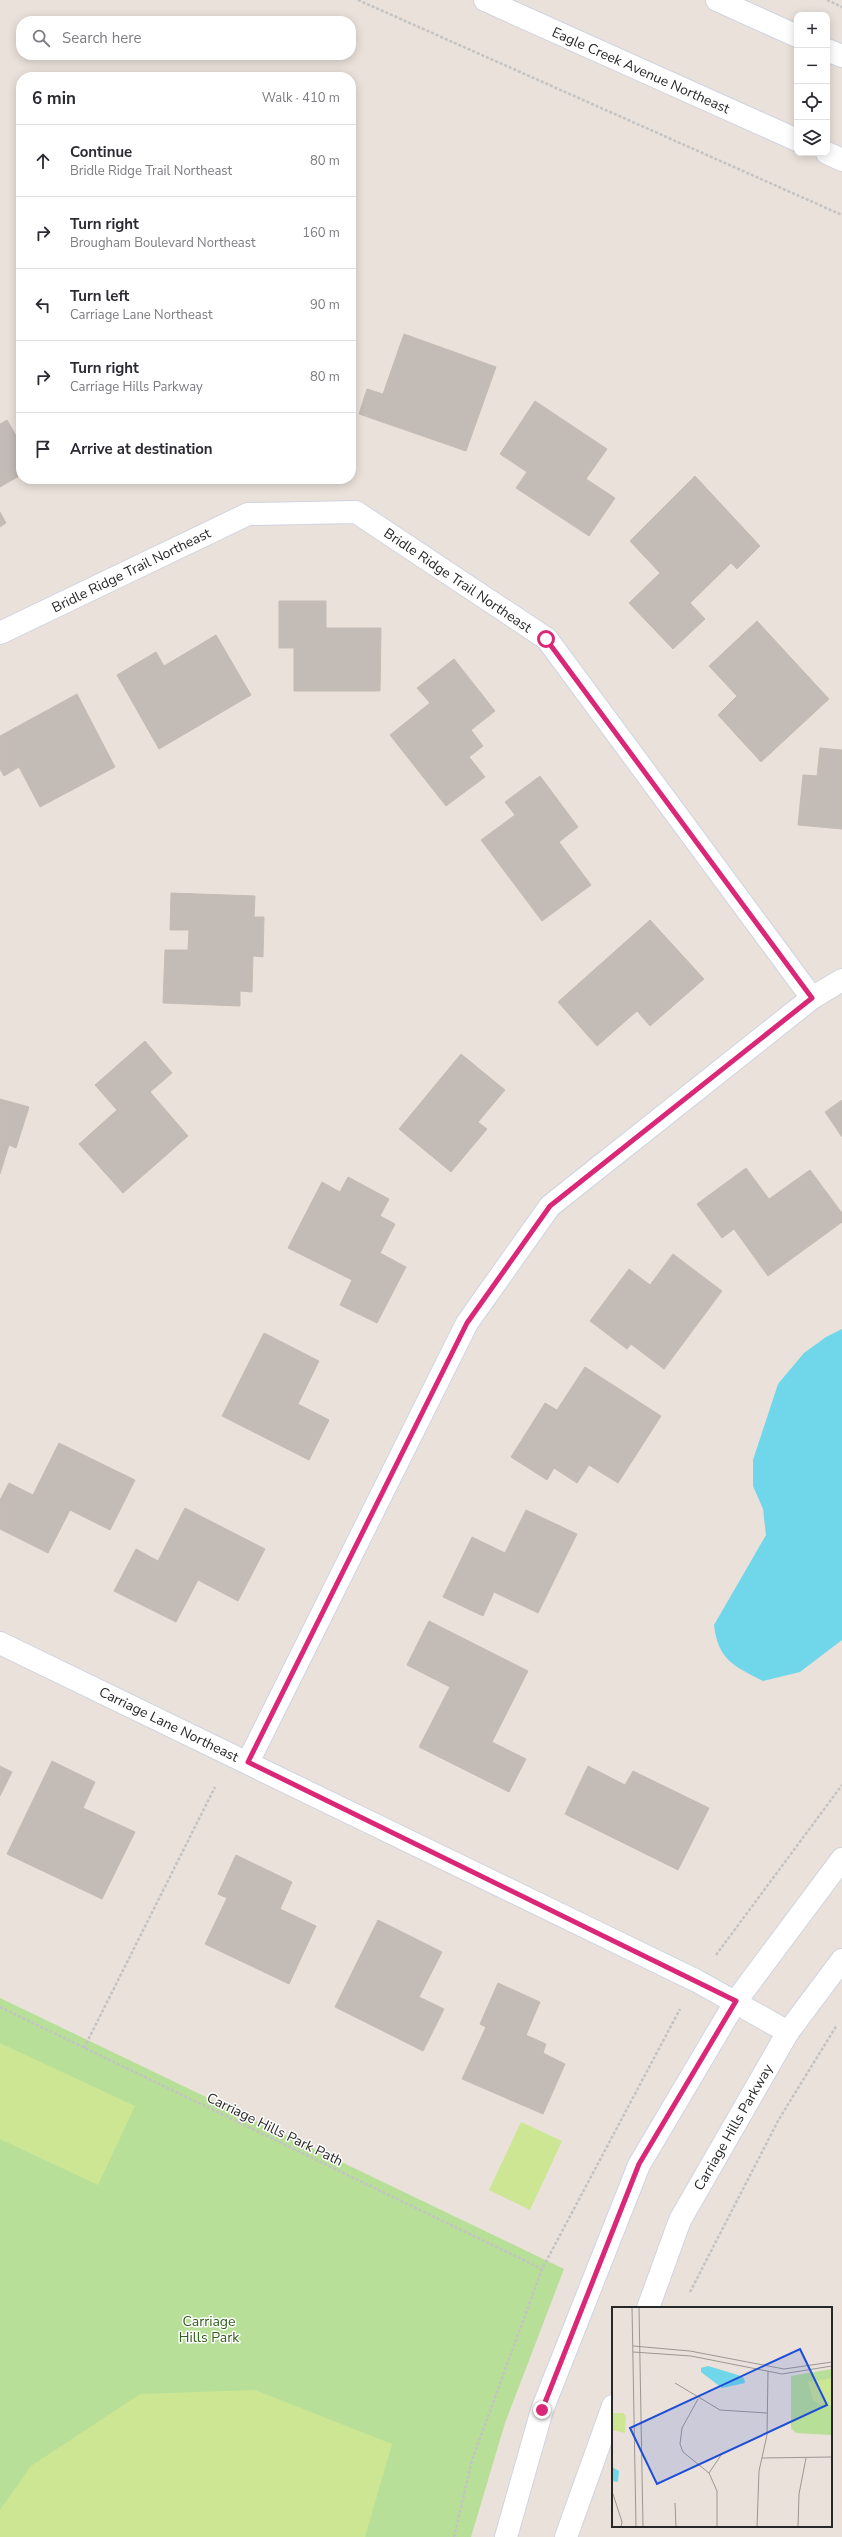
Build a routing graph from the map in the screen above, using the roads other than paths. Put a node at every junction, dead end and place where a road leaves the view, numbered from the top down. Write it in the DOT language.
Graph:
graph roads {
  1 [pos="485,0"];
  2 [pos="717,0"];
  3 [pos="794,35"];
  4 [pos="830,51"];
  5 [pos="842,56"];
  6 [pos="794,139"];
  7 [pos="830,154"];
  8 [pos="842,160"];
  9 [pos="0,633"];
  10 [pos="842,980"];
  11 [pos="812,998"];
  12 [pos="0,1643"];
  13 [pos="248,1762"];
  14 [pos="842,1858"];
  15 [pos="842,1960"];
  16 [pos="736,2001"];
  17 [pos="788,2032"];
  18 [pos="648,2307"];
  19 [pos="612,2409"];
  20 [pos="506,2537"];
  21 [pos="566,2537"];
  1 -- 6 [label="street, Eagle Creek Avenue Northeast"];
  2 -- 3 [label="street"];
  4 -- 5 [label="street"];
  7 -- 8 [label="street"];
  9 -- 11 [label="street, Bridle Ridge Trail Northeast"];
  10 -- 11 [label="street"];
  11 -- 13 [label="street"];
  12 -- 13 [label="street, Carriage Lane Northeast"];
  13 -- 16 [label="street, Carriage Lane Northeast"];
  14 -- 16 [label="street"];
  15 -- 17 [label="street, Carriage Hills Parkway"];
  16 -- 17 [label="street, Carriage Lane Northeast"];
  16 -- 20 [label="street"];
  17 -- 18 [label="street, Carriage Hills Parkway"];
  19 -- 21 [label="street"];
}
